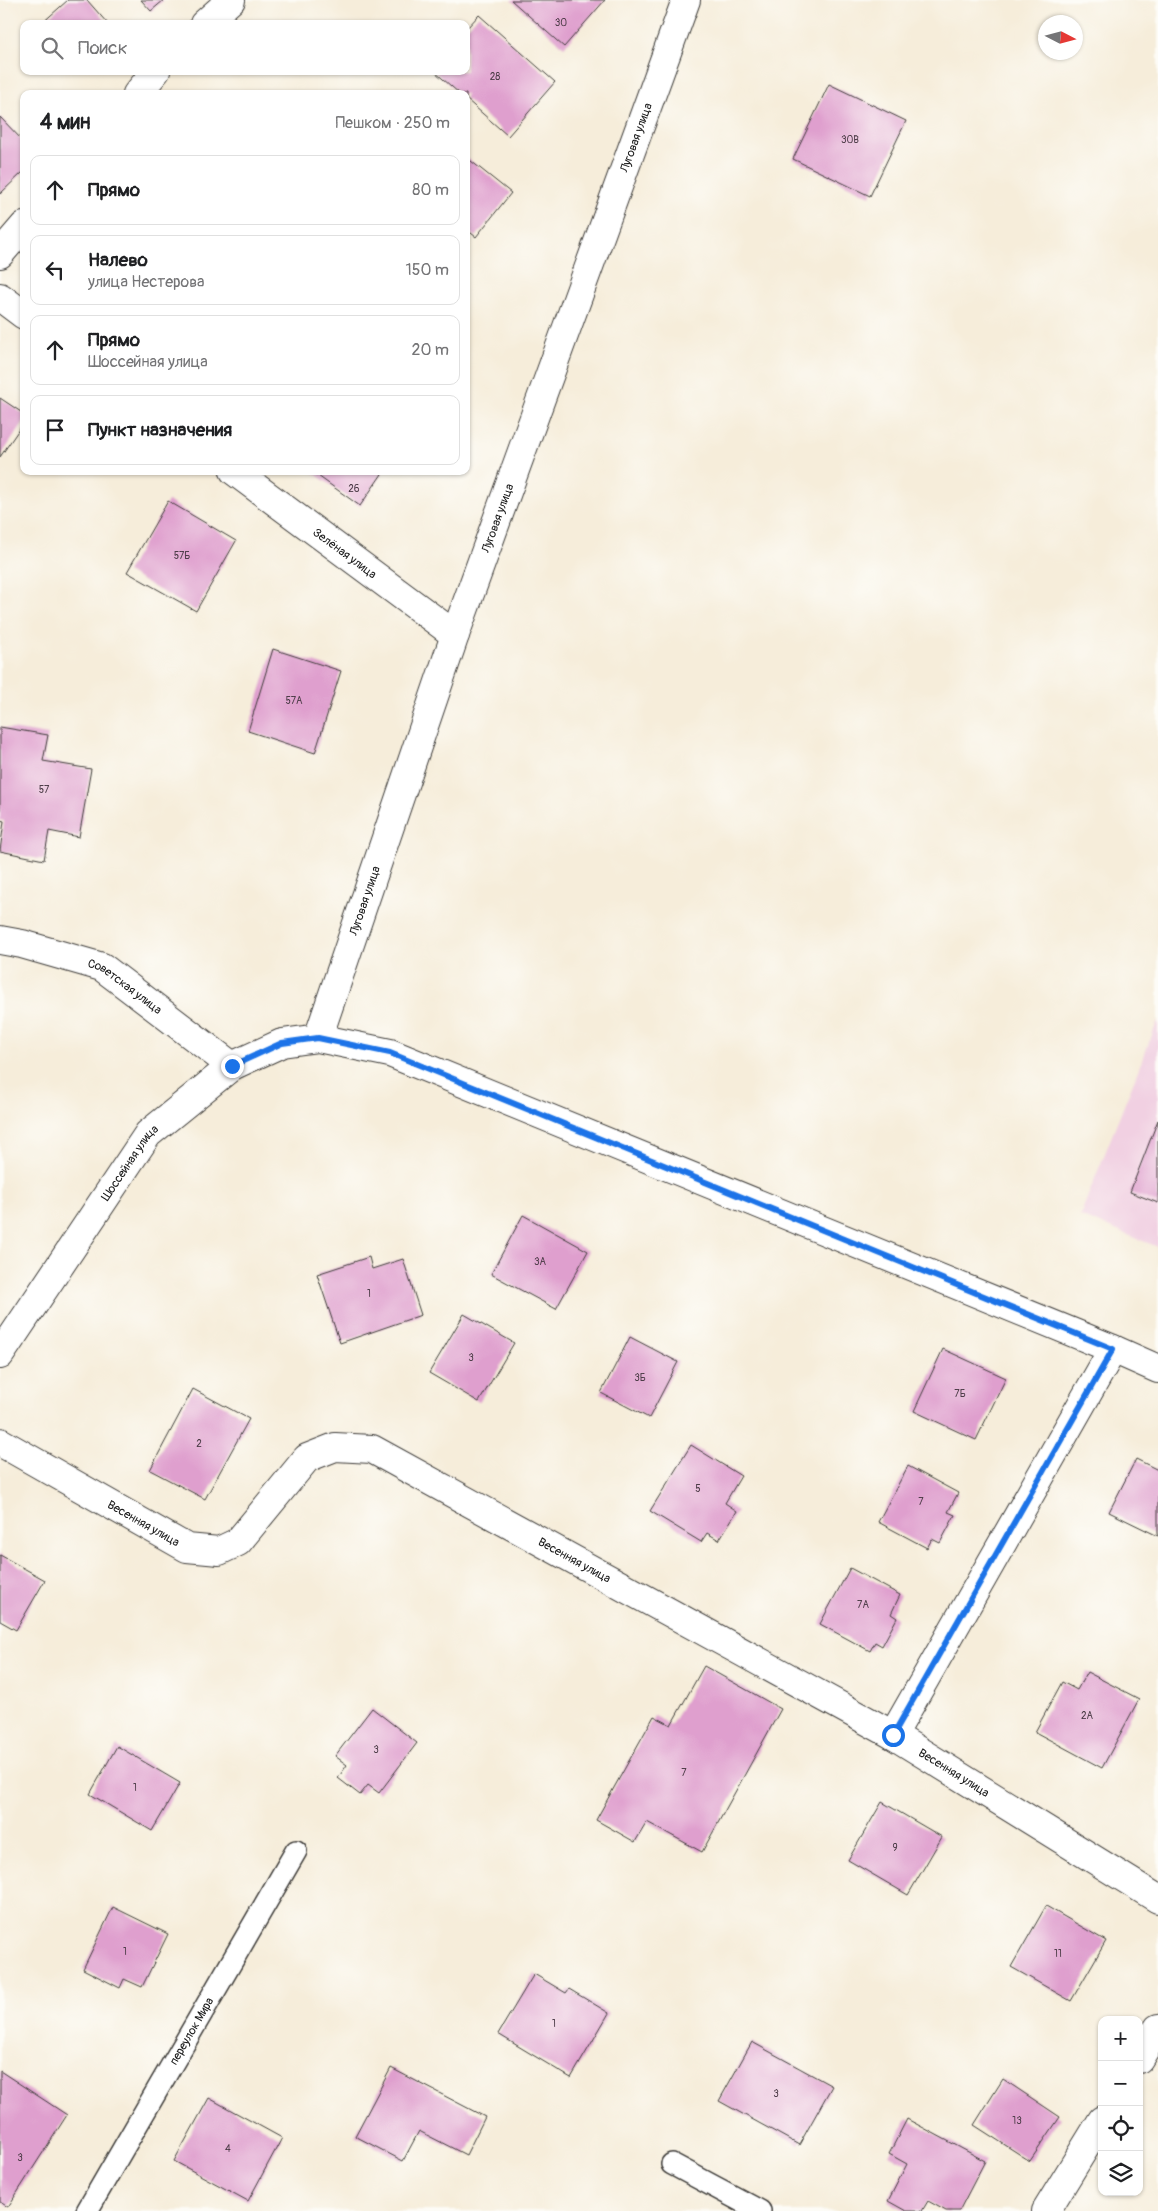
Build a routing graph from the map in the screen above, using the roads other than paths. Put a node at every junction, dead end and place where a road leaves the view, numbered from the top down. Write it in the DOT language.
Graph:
graph roads {
  1 [pos="231,0"];
  2 [pos="686,0"];
  3 [pos="208,20"];
  4 [pos="153,75"];
  5 [pos="140,90"];
  6 [pos="20,231"];
  7 [pos="0,254"];
  8 [pos="0,298"];
  9 [pos="20,312"];
  10 [pos="239,475"];
  11 [pos="455,635"];
  12 [pos="0,940"];
  13 [pos="318,1038"];
  14 [pos="232,1066"];
  15 [pos="1113,1349"];
  16 [pos="0,1355"];
  17 [pos="1158,1370"];
  18 [pos="0,1442"];
  19 [pos="893,1735"];
  20 [pos="296,1851"];
  21 [pos="1158,1899"];
  22 [pos="1158,2028"];
  23 [pos="1143,2052"];
  24 [pos="1098,2126"];
  25 [pos="672,2164"];
  26 [pos="87,2211"];
  27 [pos="760,2211"];
  28 [pos="1046,2211"];
  1 -- 3 [label="street"];
  2 -- 11 [label="street, Луговая улица"];
  4 -- 5 [label="street"];
  6 -- 7 [label="street"];
  8 -- 9 [label="street"];
  10 -- 11 [label="street, Зелёная улица"];
  11 -- 13 [label="street, Луговая улица"];
  12 -- 14 [label="street, Советская улица"];
  13 -- 14 [label="street, Шоссейная улица"];
  13 -- 15 [label="street, Шоссейная улица"];
  14 -- 16 [label="street, Шоссейная улица"];
  15 -- 17 [label="street, Шоссейная улица"];
  15 -- 19 [label="street"];
  18 -- 19 [label="street, Весенняя улица"];
  19 -- 21 [label="street, Весенняя улица"];
  20 -- 26 [label="lane, переулок Мира"];
  22 -- 23 [label="street"];
  24 -- 28 [label="street"];
  25 -- 27 [label="lane"];
}
